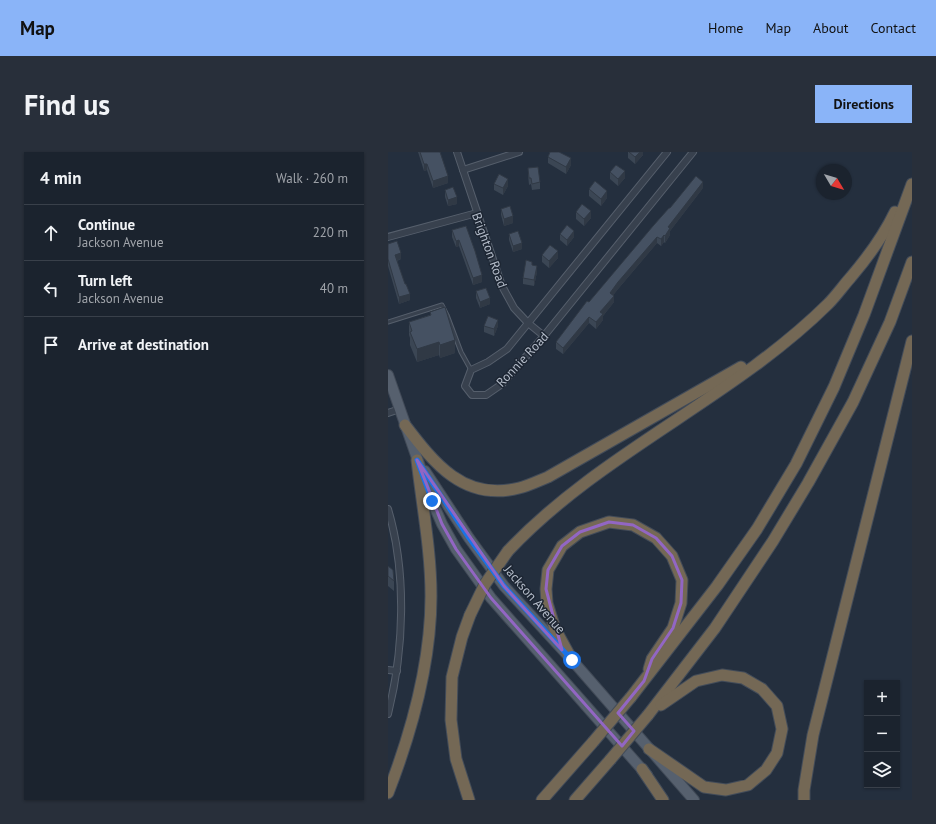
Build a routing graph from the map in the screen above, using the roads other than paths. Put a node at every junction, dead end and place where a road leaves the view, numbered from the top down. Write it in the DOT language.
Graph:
graph roads {
  1 [pos="457,152"];
  2 [pos="519,152"];
  3 [pos="667,152"];
  4 [pos="693,152"];
  5 [pos="463,170"];
  6 [pos="912,176"];
  7 [pos="912,184"];
  8 [pos="477,213"];
  9 [pos="388,237"];
  10 [pos="912,262"];
  11 [pos="388,322"];
  12 [pos="528,323"];
  13 [pos="803,328"];
  14 [pos="544,336"];
  15 [pos="912,341"];
  16 [pos="471,370"];
  17 [pos="388,375"];
  18 [pos="400,409"];
  19 [pos="388,413"];
  20 [pos="405,425"];
  21 [pos="417,460"];
  22 [pos="388,509"];
  23 [pos="572,660"];
  24 [pos="388,670"];
  25 [pos="397,671"];
  26 [pos="644,681"];
  27 [pos="650,713"];
  28 [pos="388,714"];
  29 [pos="649,749"];
  30 [pos="607,764"];
  31 [pos="642,769"];
  32 [pos="388,793"];
  33 [pos="469,800"];
  34 [pos="542,800"];
  35 [pos="575,800"];
  36 [pos="585,800"];
  37 [pos="663,800"];
  38 [pos="670,800"];
  39 [pos="694,800"];
  40 [pos="804,800"];
  1 -- 5 [label="street, Brighton Road"];
  2 -- 5 [label="street"];
  3 -- 12 [label="street, Ronnie Road"];
  4 -- 14 [label="street, Ronnie Road"];
  5 -- 8 [label="street, Brighton Road"];
  6 -- 13 [label="highway"];
  7 -- 26 [label="highway"];
  8 -- 9 [label="street"];
  8 -- 12 [label="street, Brighton Road"];
  10 -- 27 [label="highway"];
  11 -- 16 [label="lane"];
  12 -- 14 [label="street, Brighton Road"];
  12 -- 16 [label="street, Ronnie Road"];
  13 -- 20 [label="highway"];
  13 -- 33 [label="highway, bridge"];
  14 -- 16 [label="street, Ronnie Road"];
  15 -- 40 [label="highway"];
  17 -- 18 [label="main road, Jackson Avenue"];
  18 -- 19 [label="street"];
  18 -- 20 [label="main road, Jackson Avenue"];
  20 -- 21 [label="main road, Jackson Avenue"];
  21 -- 23 [label="main road, Jackson Avenue"];
  21 -- 31 [label="main road, Jackson Avenue"];
  21 -- 32 [label="highway"];
  22 -- 25 [label="street"];
  23 -- 26 [label="highway"];
  23 -- 29 [label="main road, Jackson Avenue"];
  24 -- 25 [label="street"];
  25 -- 28 [label="street"];
  26 -- 34 [label="highway, bridge"];
  27 -- 29 [label="highway"];
  27 -- 30 [label="highway, bridge"];
  29 -- 39 [label="main road, Jackson Avenue"];
  30 -- 35 [label="highway"];
  30 -- 36 [label="highway"];
  31 -- 37 [label="highway"];
  31 -- 38 [label="main road, Jackson Avenue"];
}
